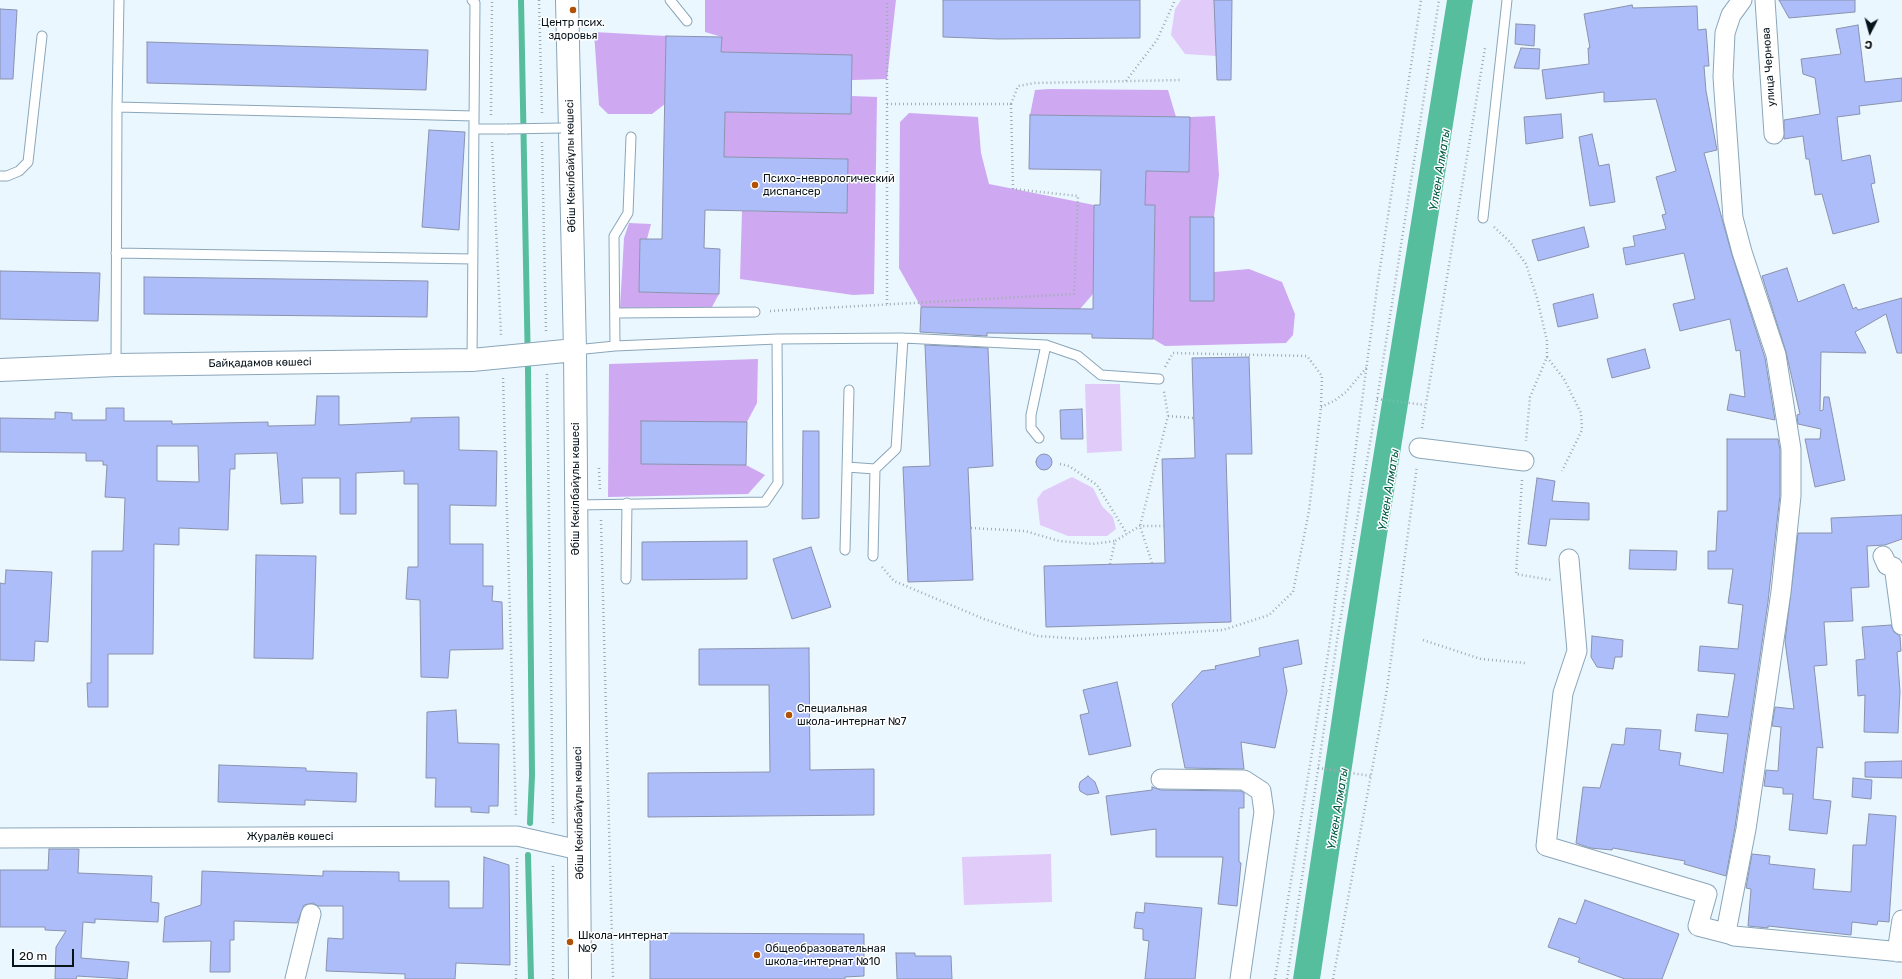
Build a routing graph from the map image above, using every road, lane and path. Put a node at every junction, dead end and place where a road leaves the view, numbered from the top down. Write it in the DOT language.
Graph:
graph roads {
  1 [pos="120,0"];
  2 [pos="472,0"];
  3 [pos="492,0"];
  4 [pos="539,0"];
  5 [pos="567,0"];
  6 [pos="670,0"];
  7 [pos="887,0"];
  8 [pos="1175,0"];
  9 [pos="1421,0"];
  10 [pos="1439,0"];
  11 [pos="1508,0"];
  12 [pos="1742,0"];
  13 [pos="1765,0"];
  14 [pos="687,21"];
  15 [pos="42,36"];
  16 [pos="1485,46"];
  17 [pos="1182,80"];
  18 [pos="1125,81"];
  19 [pos="887,104"];
  20 [pos="1010,104"];
  21 [pos="117,107"];
  22 [pos="474,116"];
  23 [pos="566,128"];
  24 [pos="474,129"];
  25 [pos="491,129"];
  26 [pos="542,129"];
  27 [pos="1774,134"];
  28 [pos="630,137"];
  29 [pos="0,176"];
  30 [pos="1483,218"];
  31 [pos="116,253"];
  32 [pos="473,259"];
  33 [pos="887,304"];
  34 [pos="755,312"];
  35 [pos="614,313"];
  36 [pos="903,338"];
  37 [pos="777,340"];
  38 [pos="1046,345"];
  39 [pos="615,346"];
  40 [pos="575,350"];
  41 [pos="526,356"];
  42 [pos="1547,358"];
  43 [pos="472,360"];
  44 [pos="116,365"];
  45 [pos="1367,367"];
  46 [pos="0,370"];
  47 [pos="1159,379"];
  48 [pos="849,390"];
  49 [pos="1377,399"];
  50 [pos="1425,405"];
  51 [pos="1321,407"];
  52 [pos="1168,416"];
  53 [pos="1193,418"];
  54 [pos="1039,438"];
  55 [pos="1419,448"];
  56 [pos="1524,461"];
  57 [pos="1060,464"];
  58 [pos="847,467"];
  59 [pos="875,469"];
  60 [pos="1562,471"];
  61 [pos="627,503"];
  62 [pos="576,505"];
  63 [pos="1140,526"];
  64 [pos="1164,526"];
  65 [pos="971,528"];
  66 [pos="1127,534"];
  67 [pos="1115,541"];
  68 [pos="845,550"];
  69 [pos="873,556"];
  70 [pos="1883,556"];
  71 [pos="1569,559"];
  72 [pos="1152,563"];
  73 [pos="1110,564"];
  74 [pos="626,579"];
  75 [pos="1571,584"];
  76 [pos="1902,625"];
  77 [pos="1422,640"];
  78 [pos="1525,663"];
  79 [pos="1318,768"];
  80 [pos="1371,776"];
  81 [pos="1161,779"];
  82 [pos="517,836"];
  83 [pos="0,838"];
  84 [pos="553,845"];
  85 [pos="579,850"];
  86 [pos="311,914"];
  87 [pos="1902,920"];
  88 [pos="1729,934"];
  89 [pos="1900,952"];
  90 [pos="295,979"];
  91 [pos="516,979"];
  92 [pos="553,979"];
  93 [pos="580,979"];
  94 [pos="1240,979"];
  95 [pos="1275,979"];
  96 [pos="1287,979"];
  97 [pos="1333,979"];
  1 -- 21 [label="lane"];
  2 -- 22 [label="lane"];
  3 -- 25 [label="path"];
  4 -- 26 [label="path"];
  5 -- 23 [label="street, Әбіш Кекілбайұлы көшесі"];
  6 -- 14 [label="lane"];
  7 -- 19 [label="path"];
  8 -- 18 [label="path"];
  9 -- 45 [label="path"];
  10 -- 49 [label="path"];
  11 -- 30 [label="lane"];
  12 -- 88 [label="street"];
  13 -- 27 [label="street, улица Чернова"];
  15 -- 29 [label="lane"];
  16 -- 50 [label="path"];
  17 -- 18 [label="path"];
  18 -- 20 [label="path"];
  19 -- 20 [label="path"];
  19 -- 33 [label="path"];
  20 -- 33 [label="path"];
  21 -- 22 [label="lane"];
  21 -- 31 [label="lane"];
  22 -- 24 [label="lane"];
  23 -- 26 [label="lane, bridge"];
  23 -- 40 [label="street, Әбіш Кекілбайұлы көшесі"];
  24 -- 25 [label="lane"];
  24 -- 32 [label="lane"];
  25 -- 26 [label="lane, bridge"];
  25 -- 41 [label="path"];
  26 -- 41 [label="path"];
  28 -- 35 [label="lane"];
  30 -- 42 [label="path"];
  31 -- 32 [label="lane"];
  31 -- 44 [label="lane"];
  32 -- 43 [label="lane"];
  33 -- 34 [label="path"];
  34 -- 35 [label="lane"];
  35 -- 39 [label="lane"];
  36 -- 37 [label="lane"];
  36 -- 38 [label="lane"];
  36 -- 59 [label="lane"];
  37 -- 39 [label="lane"];
  37 -- 61 [label="lane"];
  38 -- 47 [label="lane"];
  38 -- 54 [label="lane"];
  39 -- 40 [label="lane"];
  40 -- 41 [label="street, Байқадамов көшесі"];
  40 -- 62 [label="street, Әбіш Кекілбайұлы көшесі"];
  41 -- 43 [label="street, Байқадамов көшесі"];
  41 -- 82 [label="path"];
  41 -- 84 [label="path"];
  42 -- 56 [label="path"];
  42 -- 60 [label="path"];
  43 -- 44 [label="street, Байқадамов көшесі"];
  44 -- 46 [label="street, Байқадамов көшесі"];
  45 -- 51 [label="path"];
  45 -- 95 [label="path"];
  47 -- 51 [label="path"];
  47 -- 52 [label="path"];
  48 -- 58 [label="lane"];
  49 -- 50 [label="path"];
  49 -- 79 [label="path"];
  50 -- 55 [label="path"];
  51 -- 69 [label="path"];
  52 -- 53 [label="path"];
  52 -- 63 [label="path"];
  55 -- 56 [label="street"];
  55 -- 80 [label="path"];
  56 -- 75 [label="path"];
  57 -- 66 [label="path"];
  58 -- 59 [label="lane"];
  58 -- 68 [label="lane"];
  59 -- 69 [label="lane"];
  61 -- 62 [label="lane"];
  61 -- 74 [label="lane"];
  62 -- 85 [label="street, Әбіш Кекілбайұлы көшесі"];
  63 -- 64 [label="path"];
  63 -- 66 [label="path"];
  63 -- 72 [label="path"];
  65 -- 67 [label="path"];
  66 -- 67 [label="path"];
  67 -- 73 [label="path"];
  70 -- 76 [label="street"];
  71 -- 75 [label="street"];
  75 -- 88 [label="street"];
  77 -- 78 [label="path"];
  79 -- 80 [label="path"];
  79 -- 96 [label="path"];
  80 -- 97 [label="path"];
  81 -- 94 [label="street"];
  82 -- 83 [label="street, Журалёв көшесі"];
  82 -- 84 [label="street, Журалёв көшесі"];
  82 -- 91 [label="path"];
  84 -- 85 [label="street, Журалёв көшесі"];
  84 -- 92 [label="path"];
  85 -- 93 [label="street, Әбіш Кекілбайұлы көшесі"];
  86 -- 90 [label="street"];
  87 -- 89 [label="street"];
  88 -- 89 [label="street"];
}
